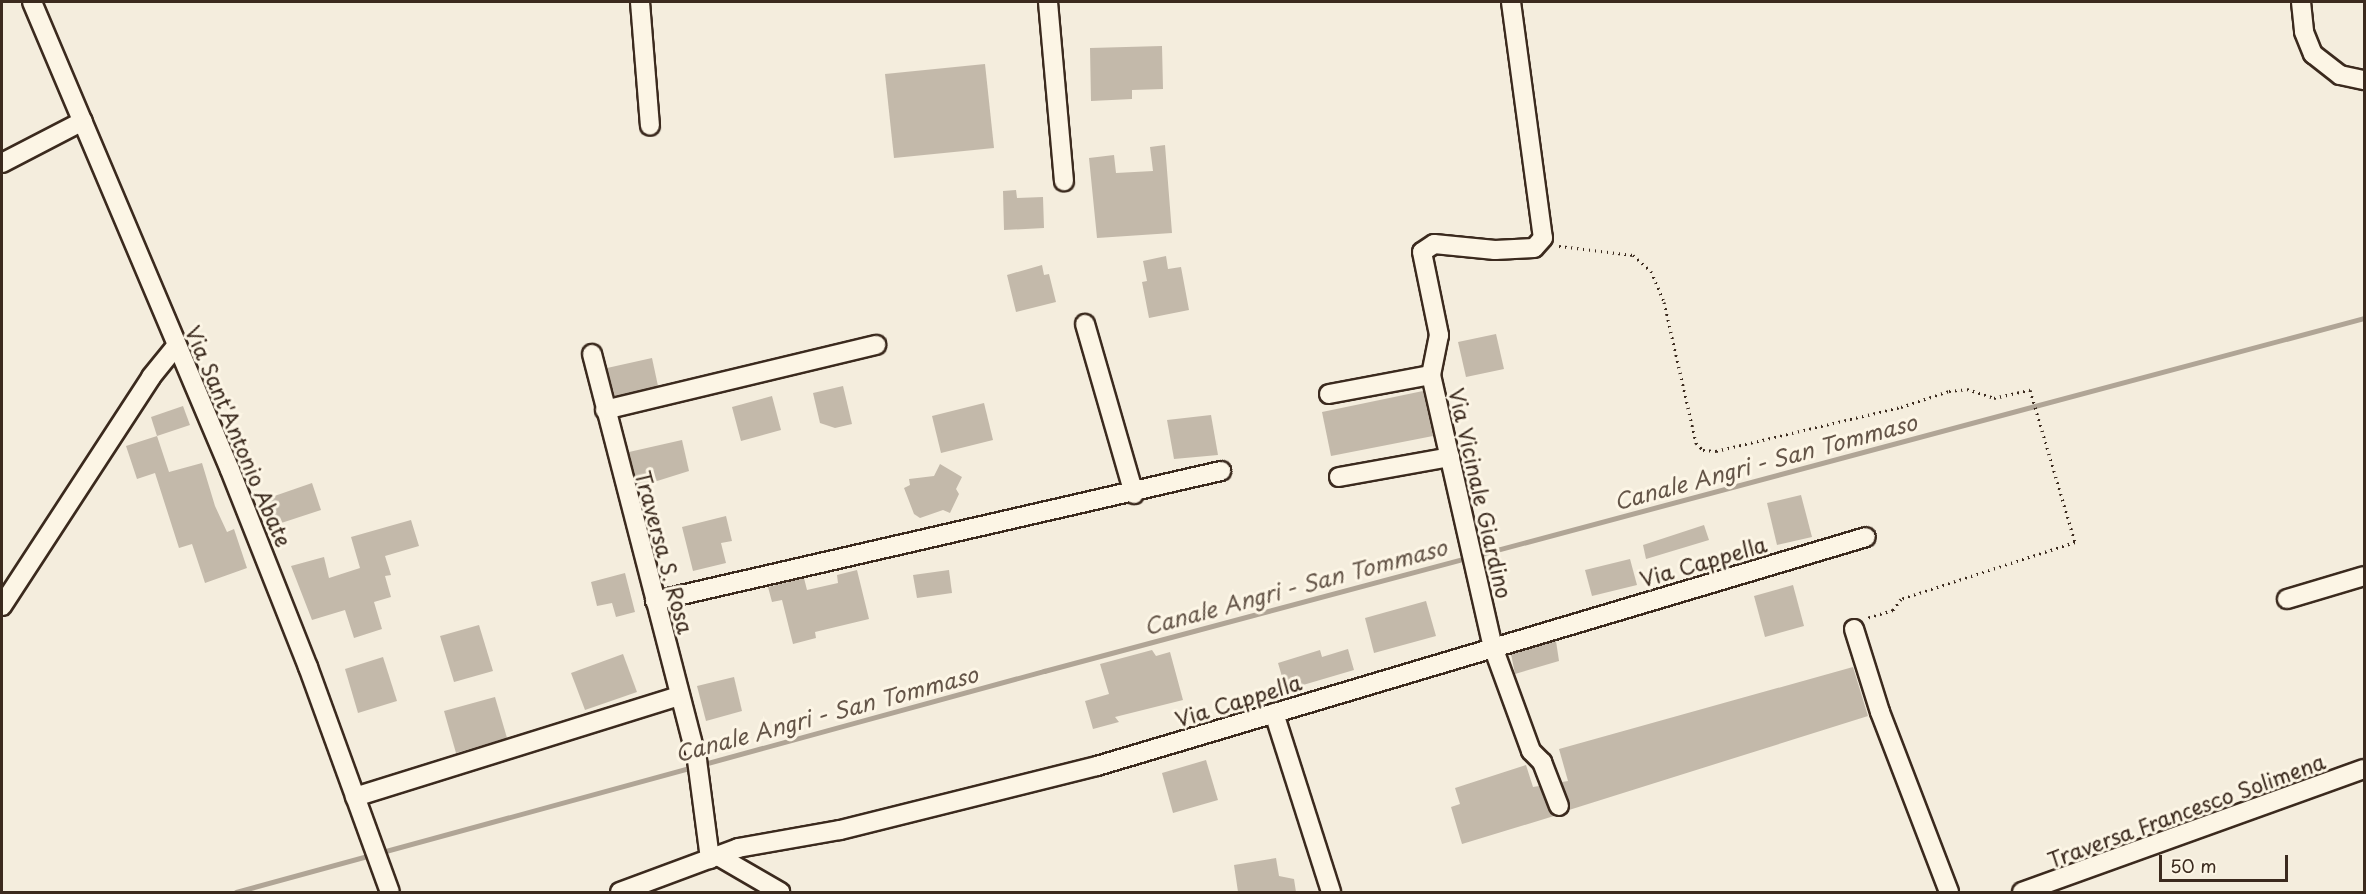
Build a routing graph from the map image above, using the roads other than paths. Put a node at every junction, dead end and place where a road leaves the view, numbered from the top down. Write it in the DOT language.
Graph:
graph roads {
  1 [pos="32,2"];
  2 [pos="639,2"];
  3 [pos="1048,2"];
  4 [pos="1511,2"];
  5 [pos="2301,2"];
  6 [pos="2364,80"];
  7 [pos="83,121"];
  8 [pos="650,126"];
  9 [pos="2,163"];
  10 [pos="1064,181"];
  11 [pos="1086,324"];
  12 [pos="177,345"];
  13 [pos="876,345"];
  14 [pos="592,354"];
  15 [pos="1431,375"];
  16 [pos="1329,393"];
  17 [pos="605,410"];
  18 [pos="1450,457"];
  19 [pos="1221,471"];
  20 [pos="1340,477"];
  21 [pos="1134,494"];
  22 [pos="1866,537"];
  23 [pos="2364,576"];
  24 [pos="2287,599"];
  25 [pos="655,601"];
  26 [pos="2,606"];
  27 [pos="1854,629"];
  28 [pos="1493,647"];
  29 [pos="680,696"];
  30 [pos="1274,713"];
  31 [pos="2364,769"];
  32 [pos="355,797"];
  33 [pos="1559,806"];
  34 [pos="714,857"];
  35 [pos="2047,889"];
  36 [pos="390,892"];
  37 [pos="620,892"];
  38 [pos="780,892"];
  39 [pos="1331,892"];
  40 [pos="1948,892"];
  41 [pos="2022,892"];
  1 -- 7 [label="street, Via Sant'Antonio Abate"];
  2 -- 8 [label="street"];
  3 -- 10 [label="street"];
  4 -- 15 [label="street, Via Vicinale Giardino"];
  5 -- 6 [label="street"];
  7 -- 9 [label="street"];
  7 -- 12 [label="street, Via Sant'Antonio Abate"];
  11 -- 21 [label="street"];
  12 -- 26 [label="street"];
  12 -- 32 [label="street, Via Sant'Antonio Abate"];
  13 -- 17 [label="street"];
  14 -- 17 [label="street, Traversa S. Rosa"];
  15 -- 16 [label="street"];
  15 -- 18 [label="street, Via Vicinale Giardino"];
  17 -- 25 [label="street, Traversa S. Rosa"];
  18 -- 20 [label="street"];
  18 -- 28 [label="street, Via Vicinale Giardino"];
  19 -- 21 [label="street"];
  21 -- 25 [label="street"];
  22 -- 28 [label="street, Via Cappella"];
  23 -- 24 [label="street"];
  25 -- 29 [label="street, Traversa S. Rosa"];
  27 -- 40 [label="street"];
  28 -- 30 [label="street, Via Cappella"];
  28 -- 33 [label="street, Via Vicinale Giardino"];
  29 -- 32 [label="street"];
  29 -- 34 [label="street, Traversa S. Rosa"];
  30 -- 34 [label="street, Via Cappella"];
  30 -- 39 [label="street"];
  31 -- 35 [label="street, Traversa Francesco Solimena"];
  32 -- 36 [label="street, Via Sant'Antonio Abate"];
  34 -- 37 [label="street, Via Cappella"];
  34 -- 38 [label="street"];
  35 -- 41 [label="street, Traversa Francesco Solimena"];
}
